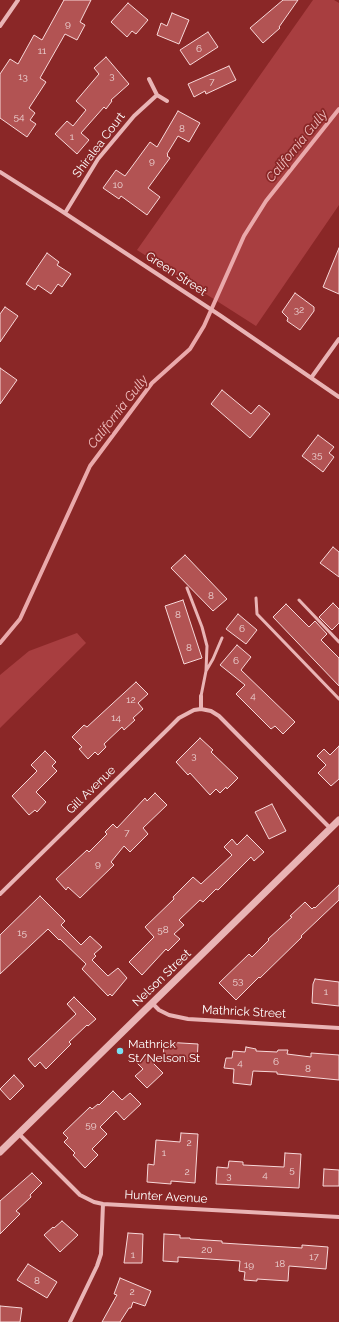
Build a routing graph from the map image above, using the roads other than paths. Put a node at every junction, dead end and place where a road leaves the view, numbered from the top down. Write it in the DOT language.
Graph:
graph roads {
  1 [pos="18,0"];
  2 [pos="0,26"];
  3 [pos="150,79"];
  4 [pos="156,95"];
  5 [pos="167,101"];
  6 [pos="0,172"];
  7 [pos="65,213"];
  8 [pos="339,338"];
  9 [pos="312,378"];
  10 [pos="339,397"];
  11 [pos="187,588"];
  12 [pos="256,598"];
  13 [pos="298,600"];
  14 [pos="222,638"];
  15 [pos="339,642"];
  16 [pos="206,671"];
  17 [pos="201,696"];
  18 [pos="339,699"];
  19 [pos="202,709"];
  20 [pos="339,820"];
  21 [pos="330,828"];
  22 [pos="0,894"];
  23 [pos="152,1003"];
  24 [pos="339,1028"];
  25 [pos="18,1134"];
  26 [pos="0,1152"];
  27 [pos="103,1204"];
  28 [pos="339,1217"];
  29 [pos="70,1322"];
  1 -- 2 [label="street"];
  3 -- 4 [label="street"];
  4 -- 5 [label="street"];
  4 -- 7 [label="street, Shiralea Court"];
  6 -- 7 [label="street, Green Street"];
  7 -- 9 [label="street, Green Street"];
  8 -- 9 [label="street"];
  9 -- 10 [label="street, Green Street"];
  11 -- 16 [label="lane"];
  12 -- 18 [label="lane"];
  13 -- 15 [label="lane"];
  14 -- 16 [label="lane"];
  16 -- 17 [label="lane"];
  17 -- 19 [label="street"];
  19 -- 21 [label="street"];
  19 -- 22 [label="street, Gill Avenue"];
  20 -- 21 [label="street, Nelson Street"];
  21 -- 23 [label="street, Nelson Street"];
  23 -- 24 [label="street, Mathrick Street"];
  23 -- 25 [label="street, Nelson Street"];
  25 -- 26 [label="street, Nelson Street"];
  25 -- 27 [label="street, Hunter Avenue"];
  27 -- 28 [label="street, Hunter Avenue"];
  27 -- 29 [label="street"];
}
